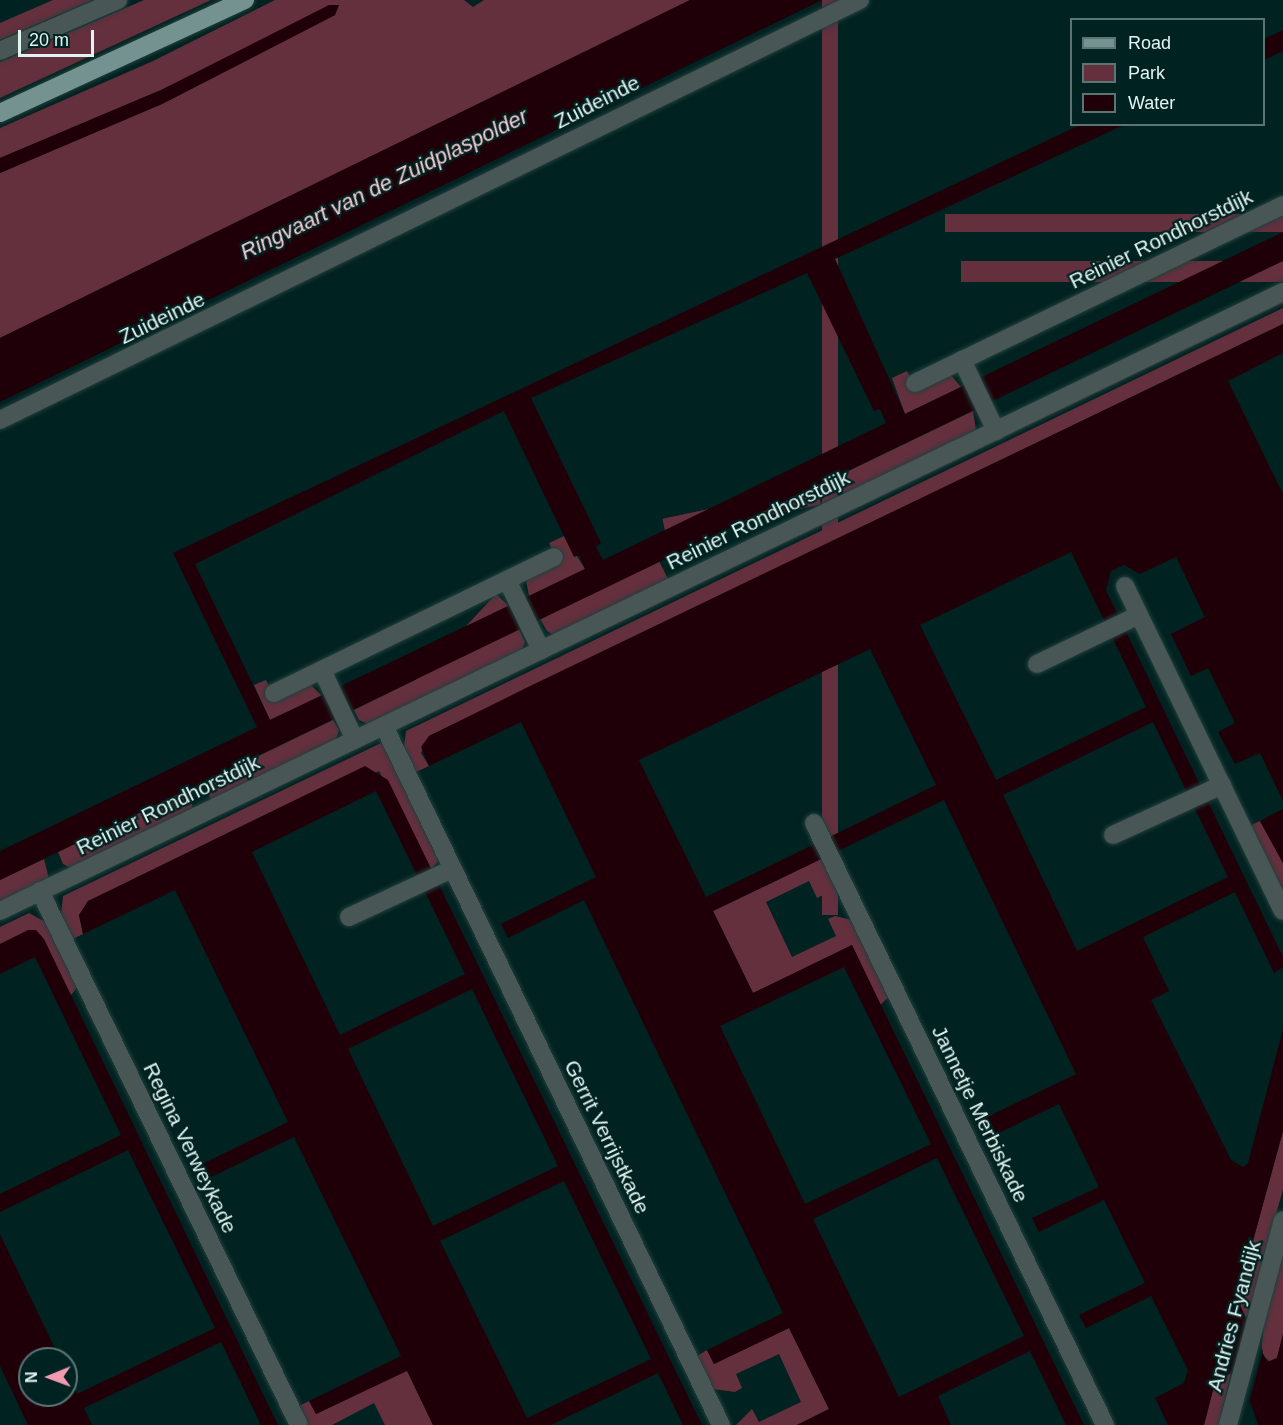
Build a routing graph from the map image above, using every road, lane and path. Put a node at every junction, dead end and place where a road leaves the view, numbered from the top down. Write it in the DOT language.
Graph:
graph roads {
  1 [pos="117,0"];
  2 [pos="245,0"];
  3 [pos="860,0"];
  4 [pos="0,51"];
  5 [pos="0,113"];
  6 [pos="1283,205"];
  7 [pos="1283,292"];
  8 [pos="965,367"];
  9 [pos="915,383"];
  10 [pos="0,420"];
  11 [pos="993,424"];
  12 [pos="554,557"];
  13 [pos="510,586"];
  14 [pos="1125,586"];
  15 [pos="1134,618"];
  16 [pos="538,643"];
  17 [pos="1037,664"];
  18 [pos="325,676"];
  19 [pos="274,693"];
  20 [pos="384,726"];
  21 [pos="352,733"];
  22 [pos="1216,787"];
  23 [pos="814,823"];
  24 [pos="1113,836"];
  25 [pos="447,871"];
  26 [pos="40,891"];
  27 [pos="0,911"];
  28 [pos="1283,911"];
  29 [pos="349,917"];
  30 [pos="1283,1220"];
  31 [pos="299,1425"];
  32 [pos="721,1425"];
  33 [pos="1105,1425"];
  34 [pos="1228,1425"];
  1 -- 4 [label="street"];
  2 -- 5 [label="main road"];
  3 -- 10 [label="street, Zuideinde"];
  6 -- 8 [label="street, Reinier Rondhorstdijk"];
  7 -- 11 [label="street, Reinier Rondhorstdijk"];
  8 -- 9 [label="street, Reinier Rondhorstdijk"];
  8 -- 11 [label="street"];
  11 -- 16 [label="street, Reinier Rondhorstdijk"];
  12 -- 13 [label="street"];
  13 -- 16 [label="street"];
  13 -- 18 [label="street"];
  14 -- 15 [label="street"];
  15 -- 17 [label="street"];
  15 -- 22 [label="street"];
  16 -- 20 [label="street, Reinier Rondhorstdijk"];
  18 -- 19 [label="street"];
  18 -- 21 [label="street"];
  20 -- 21 [label="street, Reinier Rondhorstdijk"];
  20 -- 25 [label="street, Gerrit Verrijstkade"];
  21 -- 26 [label="street, Reinier Rondhorstdijk"];
  22 -- 24 [label="street"];
  22 -- 28 [label="street"];
  23 -- 33 [label="street, Jannetje Merbiskade"];
  25 -- 29 [label="street"];
  25 -- 32 [label="street, Gerrit Verrijstkade"];
  26 -- 27 [label="street, Reinier Rondhorstdijk"];
  26 -- 31 [label="street, Regina Verweykade"];
  30 -- 34 [label="street, Andries Fyandijk"];
}
